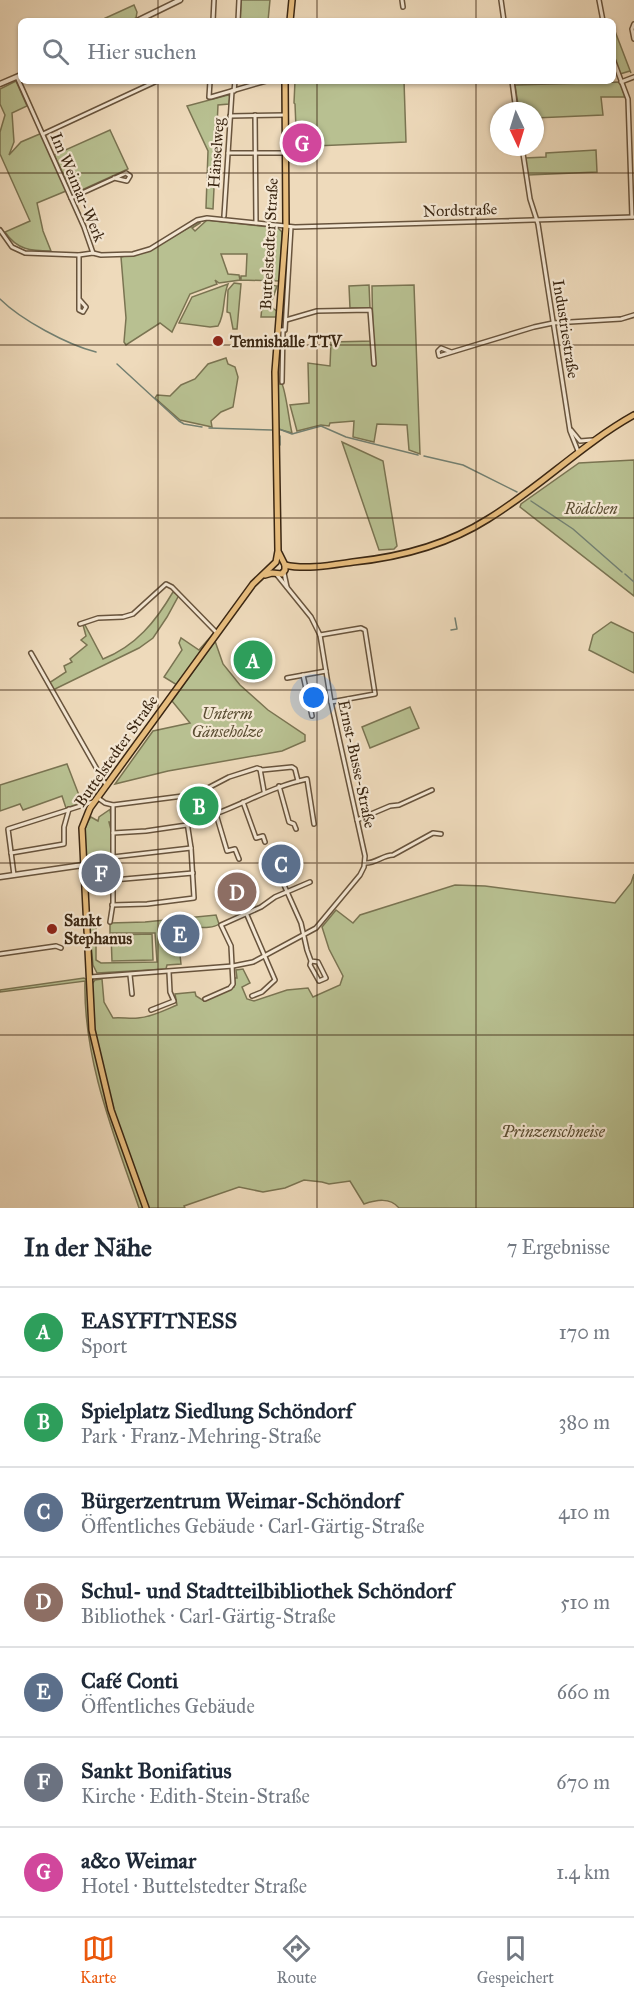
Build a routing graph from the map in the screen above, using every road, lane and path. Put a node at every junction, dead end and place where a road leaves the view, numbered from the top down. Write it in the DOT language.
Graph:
graph roads {
  1 [pos="180,0"];
  2 [pos="214,0"];
  3 [pos="239,0"];
  4 [pos="292,0"];
  5 [pos="402,0"];
  6 [pos="501,0"];
  7 [pos="599,0"];
  8 [pos="403,7"];
  9 [pos="146,18"];
  10 [pos="213,18"];
  11 [pos="238,18"];
  12 [pos="290,18"];
  13 [pos="504,18"];
  14 [pos="602,18"];
  15 [pos="634,24"];
  16 [pos="634,39"];
  17 [pos="616,68"];
  18 [pos="18,76"];
  19 [pos="634,77"];
  20 [pos="621,82"];
  21 [pos="0,84"];
  22 [pos="22,84"];
  23 [pos="151,84"];
  24 [pos="210,84"];
  25 [pos="234,84"];
  26 [pos="256,84"];
  27 [pos="285,84"];
  28 [pos="512,84"];
  29 [pos="233,91"];
  30 [pos="515,102"];
  31 [pos="255,115"];
  32 [pos="285,115"];
  33 [pos="230,116"];
  34 [pos="43,134"];
  35 [pos="228,153"];
  36 [pos="285,153"];
  37 [pos="256,154"];
  38 [pos="524,156"];
  39 [pos="114,178"];
  40 [pos="71,198"];
  41 [pos="533,207"];
  42 [pos="224,216"];
  43 [pos="633,217"];
  44 [pos="530,220"];
  45 [pos="537,220"];
  46 [pos="256,223"];
  47 [pos="288,226"];
  48 [pos="0,230"];
  49 [pos="93,253"];
  50 [pos="79,255"];
  51 [pos="79,299"];
  52 [pos="634,315"];
  53 [pos="286,320"];
  54 [pos="553,323"];
  55 [pos="281,330"];
  56 [pos="451,352"];
  57 [pos="374,364"];
  58 [pos="282,382"];
  59 [pos="634,415"];
  60 [pos="569,426"];
  61 [pos="607,432"];
  62 [pos="579,453"];
  63 [pos="279,568"];
  64 [pos="80,624"];
  65 [pos="217,633"];
  66 [pos="320,635"];
  67 [pos="31,653"];
  68 [pos="326,670"];
  69 [pos="303,675"];
  70 [pos="287,678"];
  71 [pos="332,702"];
  72 [pos="312,716"];
  73 [pos="260,769"];
  74 [pos="298,781"];
  75 [pos="106,785"];
  76 [pos="279,786"];
  77 [pos="432,790"];
  78 [pos="264,792"];
  79 [pos="183,796"];
  80 [pos="96,800"];
  81 [pos="243,801"];
  82 [pos="113,805"];
  83 [pos="69,809"];
  84 [pos="216,814"];
  85 [pos="357,820"];
  86 [pos="187,823"];
  87 [pos="314,824"];
  88 [pos="296,829"];
  89 [pos="113,833"];
  90 [pos="441,834"];
  91 [pos="265,842"];
  92 [pos="191,848"];
  93 [pos="11,853"];
  94 [pos="113,857"];
  95 [pos="239,859"];
  96 [pos="365,863"];
  97 [pos="83,865"];
  98 [pos="193,873"];
  99 [pos="14,875"];
  100 [pos="280,876"];
  101 [pos="0,877"];
  102 [pos="113,880"];
  103 [pos="310,882"];
  104 [pos="287,891"];
  105 [pos="112,905"];
  106 [pos="246,914"];
  107 [pos="110,922"];
  108 [pos="303,937"];
  109 [pos="61,948"];
  110 [pos="0,954"];
  111 [pos="265,956"];
  112 [pos="311,961"];
  113 [pos="232,966"];
  114 [pos="169,972"];
  115 [pos="130,975"];
  116 [pos="90,977"];
  117 [pos="132,994"];
  118 [pos="252,996"];
  119 [pos="205,999"];
  120 [pos="151,1010"];
  121 [pos="146,1208"];
  1 -- 9 [label="street"];
  2 -- 10 [label="street"];
  3 -- 11 [label="street"];
  4 -- 12 [label="main road"];
  5 -- 8 [label="street"];
  6 -- 13 [label="street"];
  7 -- 14 [label="street"];
  15 -- 16 [label="street"];
  17 -- 20 [label="street"];
  18 -- 21 [label="street"];
  19 -- 20 [label="street"];
  20 -- 43 [label="street"];
  22 -- 34 [label="street, Im Weimar-Werk"];
  23 -- 34 [label="street"];
  24 -- 29 [label="street"];
  25 -- 29 [label="street, Hänselweg"];
  26 -- 29 [label="street"];
  27 -- 32 [label="main road, Buttelstedter Straße"];
  28 -- 30 [label="street"];
  29 -- 33 [label="street, Hänselweg"];
  31 -- 32 [label="street"];
  31 -- 33 [label="street"];
  31 -- 37 [label="street"];
  32 -- 36 [label="main road, Buttelstedter Straße"];
  33 -- 35 [label="street, Hänselweg"];
  34 -- 40 [label="street, Im Weimar-Werk"];
  35 -- 37 [label="street"];
  35 -- 42 [label="street, Hänselweg"];
  36 -- 37 [label="street"];
  36 -- 47 [label="main road, Buttelstedter Straße"];
  37 -- 46 [label="street"];
  38 -- 41 [label="street, Industriestraße"];
  39 -- 40 [label="street"];
  40 -- 49 [label="street, Im Weimar-Werk"];
  41 -- 44 [label="street, Industriestraße"];
  41 -- 45 [label="street, Industriestraße"];
  43 -- 45 [label="street, Nordstraße"];
  44 -- 45 [label="street, Nordstraße"];
  44 -- 47 [label="street, Nordstraße"];
  45 -- 54 [label="street, Industriestraße"];
  46 -- 47 [label="street, Im Weimar-Werk"];
  46 -- 49 [label="street, Im Weimar-Werk"];
  47 -- 53 [label="street"];
  47 -- 55 [label="main road, Buttelstedter Straße"];
  48 -- 50 [label="street"];
  49 -- 50 [label="street"];
  50 -- 51 [label="street"];
  52 -- 54 [label="street"];
  53 -- 55 [label="street"];
  53 -- 57 [label="street"];
  54 -- 56 [label="street"];
  54 -- 60 [label="street, Industriestraße"];
  55 -- 58 [label="street, Buttelstedter Straße"];
  55 -- 63 [label="main road, Buttelstedter Straße"];
  56 -- 56 [label="street"];
  59 -- 61 [label="main road"];
  60 -- 61 [label="street"];
  60 -- 62 [label="street, Industriestraße"];
  61 -- 62 [label="main road"];
  62 -- 63 [label="main road"];
  63 -- 65 [label="main road, Buttelstedter Straße"];
  63 -- 66 [label="street, Ernst-Busse-Straße"];
  64 -- 65 [label="street"];
  65 -- 75 [label="main road, Buttelstedter Straße"];
  66 -- 68 [label="street, Ernst-Busse-Straße"];
  66 -- 71 [label="street"];
  67 -- 75 [label="street"];
  68 -- 69 [label="street"];
  68 -- 71 [label="street, Ernst-Busse-Straße"];
  69 -- 70 [label="street"];
  69 -- 72 [label="street"];
  71 -- 85 [label="street, Ernst-Busse-Straße"];
  73 -- 74 [label="street"];
  73 -- 78 [label="street"];
  73 -- 79 [label="street"];
  74 -- 76 [label="street"];
  74 -- 87 [label="street"];
  75 -- 80 [label="main road, Buttelstedter Straße"];
  76 -- 78 [label="street"];
  76 -- 88 [label="street"];
  77 -- 85 [label="street"];
  78 -- 81 [label="street"];
  79 -- 82 [label="street"];
  79 -- 86 [label="street"];
  80 -- 82 [label="street"];
  80 -- 83 [label="street"];
  80 -- 97 [label="main road, Buttelstedter Straße"];
  81 -- 84 [label="street"];
  81 -- 91 [label="street"];
  82 -- 89 [label="street"];
  83 -- 93 [label="street"];
  83 -- 93 [label="street"];
  84 -- 86 [label="street"];
  84 -- 95 [label="street"];
  85 -- 96 [label="street, Ernst-Busse-Straße"];
  86 -- 89 [label="street"];
  86 -- 92 [label="street"];
  89 -- 94 [label="street"];
  90 -- 96 [label="street"];
  92 -- 94 [label="street"];
  92 -- 98 [label="street"];
  93 -- 99 [label="street"];
  94 -- 102 [label="street"];
  96 -- 108 [label="street"];
  97 -- 99 [label="street"];
  97 -- 116 [label="main road, Buttelstedter Straße"];
  98 -- 102 [label="street"];
  98 -- 105 [label="street"];
  99 -- 101 [label="street"];
  100 -- 104 [label="street"];
  102 -- 105 [label="street"];
  103 -- 104 [label="street"];
  104 -- 106 [label="street"];
  104 -- 108 [label="street"];
  105 -- 107 [label="street"];
  106 -- 111 [label="street"];
  106 -- 113 [label="street"];
  108 -- 111 [label="street"];
  108 -- 112 [label="street"];
  109 -- 110 [label="street"];
  111 -- 113 [label="street"];
  111 -- 118 [label="street"];
  112 -- 112 [label="street"];
  113 -- 114 [label="street"];
  113 -- 119 [label="street"];
  114 -- 115 [label="street"];
  114 -- 120 [label="street"];
  115 -- 116 [label="street"];
  115 -- 117 [label="street"];
  116 -- 121 [label="main road, Buttelstedter Straße"];
}
